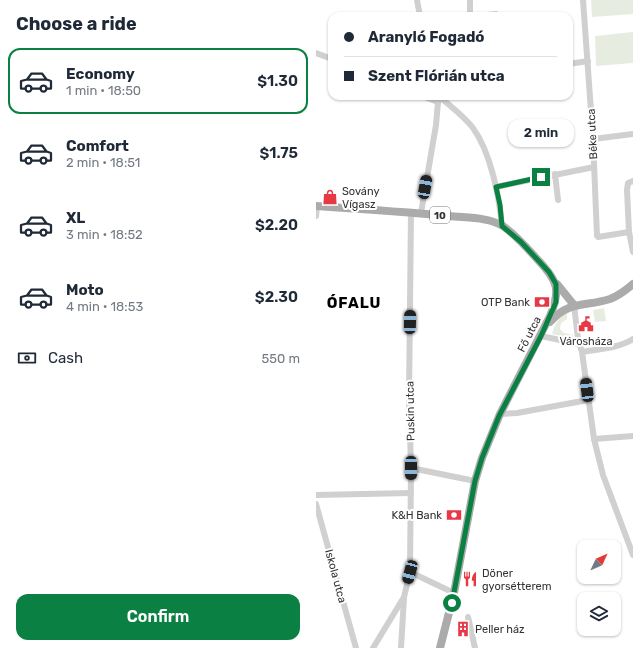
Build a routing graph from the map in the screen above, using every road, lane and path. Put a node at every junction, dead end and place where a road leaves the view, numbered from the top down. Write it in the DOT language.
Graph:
graph roads {
  1 [pos="417,0"];
  2 [pos="470,0"];
  3 [pos="584,0"];
  4 [pos="419,12"];
  5 [pos="470,12"];
  6 [pos="316,53"];
  7 [pos="328,58"];
  8 [pos="588,61"];
  9 [pos="573,63"];
  10 [pos="439,100"];
  11 [pos="442,100"];
  12 [pos="633,134"];
  13 [pos="593,139"];
  14 [pos="594,167"];
  15 [pos="555,174"];
  16 [pos="631,182"];
  17 [pos="496,187"];
  18 [pos="558,200"];
  19 [pos="316,206"];
  20 [pos="411,212"];
  21 [pos="421,213"];
  22 [pos="316,216"];
  23 [pos="502,226"];
  24 [pos="629,232"];
  25 [pos="633,252"];
  26 [pos="556,284"];
  27 [pos="633,287"];
  28 [pos="556,302"];
  29 [pos="572,305"];
  30 [pos="542,333"];
  31 [pos="633,339"];
  32 [pos="579,344"];
  33 [pos="582,352"];
  34 [pos="588,400"];
  35 [pos="500,414"];
  36 [pos="633,436"];
  37 [pos="594,439"];
  38 [pos="411,468"];
  39 [pos="475,481"];
  40 [pos="411,493"];
  41 [pos="316,495"];
  42 [pos="316,504"];
  43 [pos="633,555"];
  44 [pos="410,572"];
  45 [pos="454,593"];
  46 [pos="404,597"];
  47 [pos="468,618"];
  48 [pos="356,648"];
  49 [pos="373,648"];
  50 [pos="401,648"];
  51 [pos="440,648"];
  52 [pos="475,648"];
  1 -- 4 [label="street"];
  2 -- 5 [label="street"];
  3 -- 8 [label="street, Béke utca"];
  6 -- 7 [label="street"];
  8 -- 9 [label="street"];
  8 -- 13 [label="street, Béke utca"];
  10 -- 21 [label="street"];
  11 -- 17 [label="street"];
  12 -- 13 [label="street"];
  13 -- 14 [label="street, Béke utca"];
  14 -- 15 [label="street"];
  14 -- 24 [label="street, Béke utca"];
  15 -- 17 [label="street"];
  15 -- 18 [label="street"];
  16 -- 24 [label="street"];
  17 -- 23 [label="street"];
  19 -- 20 [label="main road, 10"];
  19 -- 22 [label="street"];
  20 -- 21 [label="main road, 10"];
  20 -- 38 [label="street, Puskin utca"];
  21 -- 23 [label="main road, 10"];
  23 -- 26 [label="main road, 10"];
  24 -- 25 [label="street"];
  26 -- 28 [label="main road, Fő utca"];
  26 -- 29 [label="main road"];
  27 -- 29 [label="main road"];
  28 -- 29 [label="main road"];
  28 -- 30 [label="main road, Fő utca"];
  29 -- 30 [label="main road"];
  29 -- 32 [label="street"];
  30 -- 32 [label="street"];
  30 -- 35 [label="main road, Fő utca"];
  31 -- 33 [label="street"];
  32 -- 33 [label="street"];
  33 -- 34 [label="street"];
  34 -- 35 [label="street"];
  34 -- 37 [label="street"];
  35 -- 39 [label="main road, Fő utca"];
  36 -- 37 [label="street"];
  37 -- 43 [label="street"];
  38 -- 39 [label="street"];
  38 -- 40 [label="street, Puskin utca"];
  39 -- 45 [label="main road, Fő utca"];
  40 -- 41 [label="street"];
  40 -- 44 [label="street, Puskin utca"];
  42 -- 48 [label="street, Iskola utca"];
  44 -- 45 [label="street"];
  44 -- 46 [label="street, Puskin utca"];
  45 -- 51 [label="main road, Fő utca"];
  46 -- 49 [label="street, Puskin utca"];
  46 -- 50 [label="street"];
  47 -- 52 [label="street"];
}
